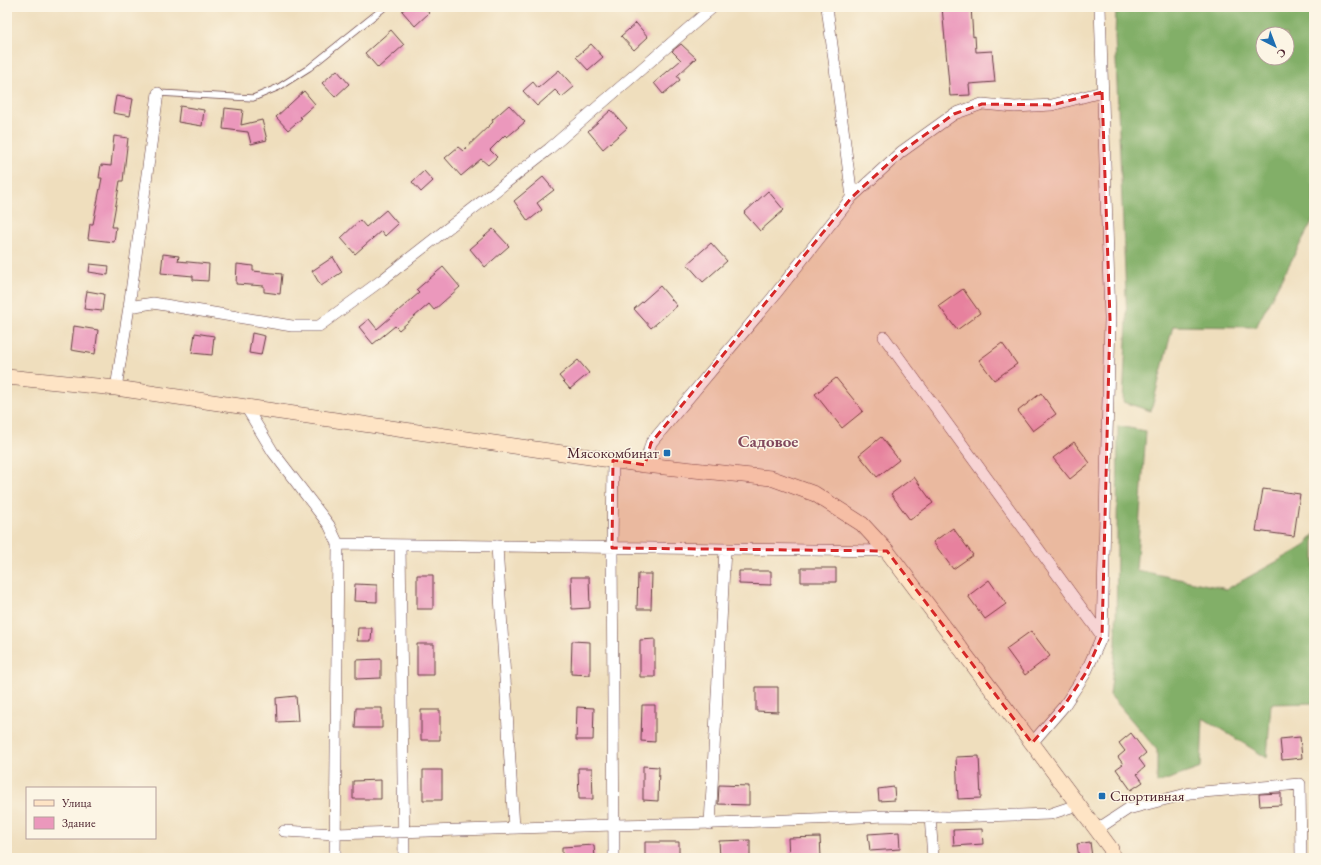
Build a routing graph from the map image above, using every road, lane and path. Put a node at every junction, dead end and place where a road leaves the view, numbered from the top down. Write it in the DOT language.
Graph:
graph roads {
  1 [pos="385,7"];
  2 [pos="713,7"];
  3 [pos="827,7"];
  4 [pos="1100,7"];
  5 [pos="1102,92"];
  6 [pos="158,93"];
  7 [pos="852,197"];
  8 [pos="129,307"];
  9 [pos="884,337"];
  10 [pos="7,377"];
  11 [pos="116,388"];
  12 [pos="246,407"];
  13 [pos="613,460"];
  14 [pos="645,465"];
  15 [pos="338,544"];
  16 [pos="400,545"];
  17 [pos="496,546"];
  18 [pos="612,548"];
  19 [pos="725,549"];
  20 [pos="887,551"];
  21 [pos="1102,636"];
  22 [pos="1032,743"];
  23 [pos="1078,805"];
  24 [pos="930,816"];
  25 [pos="710,824"];
  26 [pos="614,825"];
  27 [pos="514,828"];
  28 [pos="1096,830"];
  29 [pos="284,831"];
  30 [pos="403,832"];
  31 [pos="335,834"];
  32 [pos="335,858"];
  33 [pos="404,858"];
  34 [pos="614,858"];
  35 [pos="933,858"];
  36 [pos="1112,858"];
  37 [pos="1301,858"];
  1 -- 6 [label="lane"];
  2 -- 8 [label="street"];
  3 -- 7 [label="street"];
  4 -- 5 [label="street"];
  5 -- 7 [label="street"];
  5 -- 21 [label="street"];
  6 -- 8 [label="street"];
  7 -- 14 [label="street"];
  8 -- 11 [label="street"];
  9 -- 21 [label="street"];
  10 -- 11 [label="street"];
  11 -- 12 [label="street"];
  12 -- 13 [label="street"];
  12 -- 15 [label="street"];
  13 -- 14 [label="street"];
  13 -- 18 [label="street"];
  14 -- 20 [label="street"];
  15 -- 16 [label="street"];
  15 -- 31 [label="street"];
  16 -- 17 [label="street"];
  16 -- 30 [label="street"];
  17 -- 18 [label="street"];
  17 -- 27 [label="street"];
  18 -- 19 [label="street"];
  18 -- 26 [label="street"];
  19 -- 20 [label="street"];
  19 -- 25 [label="street"];
  20 -- 22 [label="street"];
  21 -- 22 [label="street"];
  22 -- 23 [label="street"];
  23 -- 24 [label="street"];
  23 -- 28 [label="street"];
  24 -- 25 [label="street"];
  24 -- 35 [label="street"];
  25 -- 26 [label="street"];
  26 -- 27 [label="street"];
  26 -- 34 [label="street"];
  27 -- 30 [label="street"];
  28 -- 36 [label="street"];
  28 -- 37 [label="street"];
  29 -- 31 [label="street"];
  30 -- 31 [label="street"];
  30 -- 33 [label="street"];
  31 -- 32 [label="street"];
}
